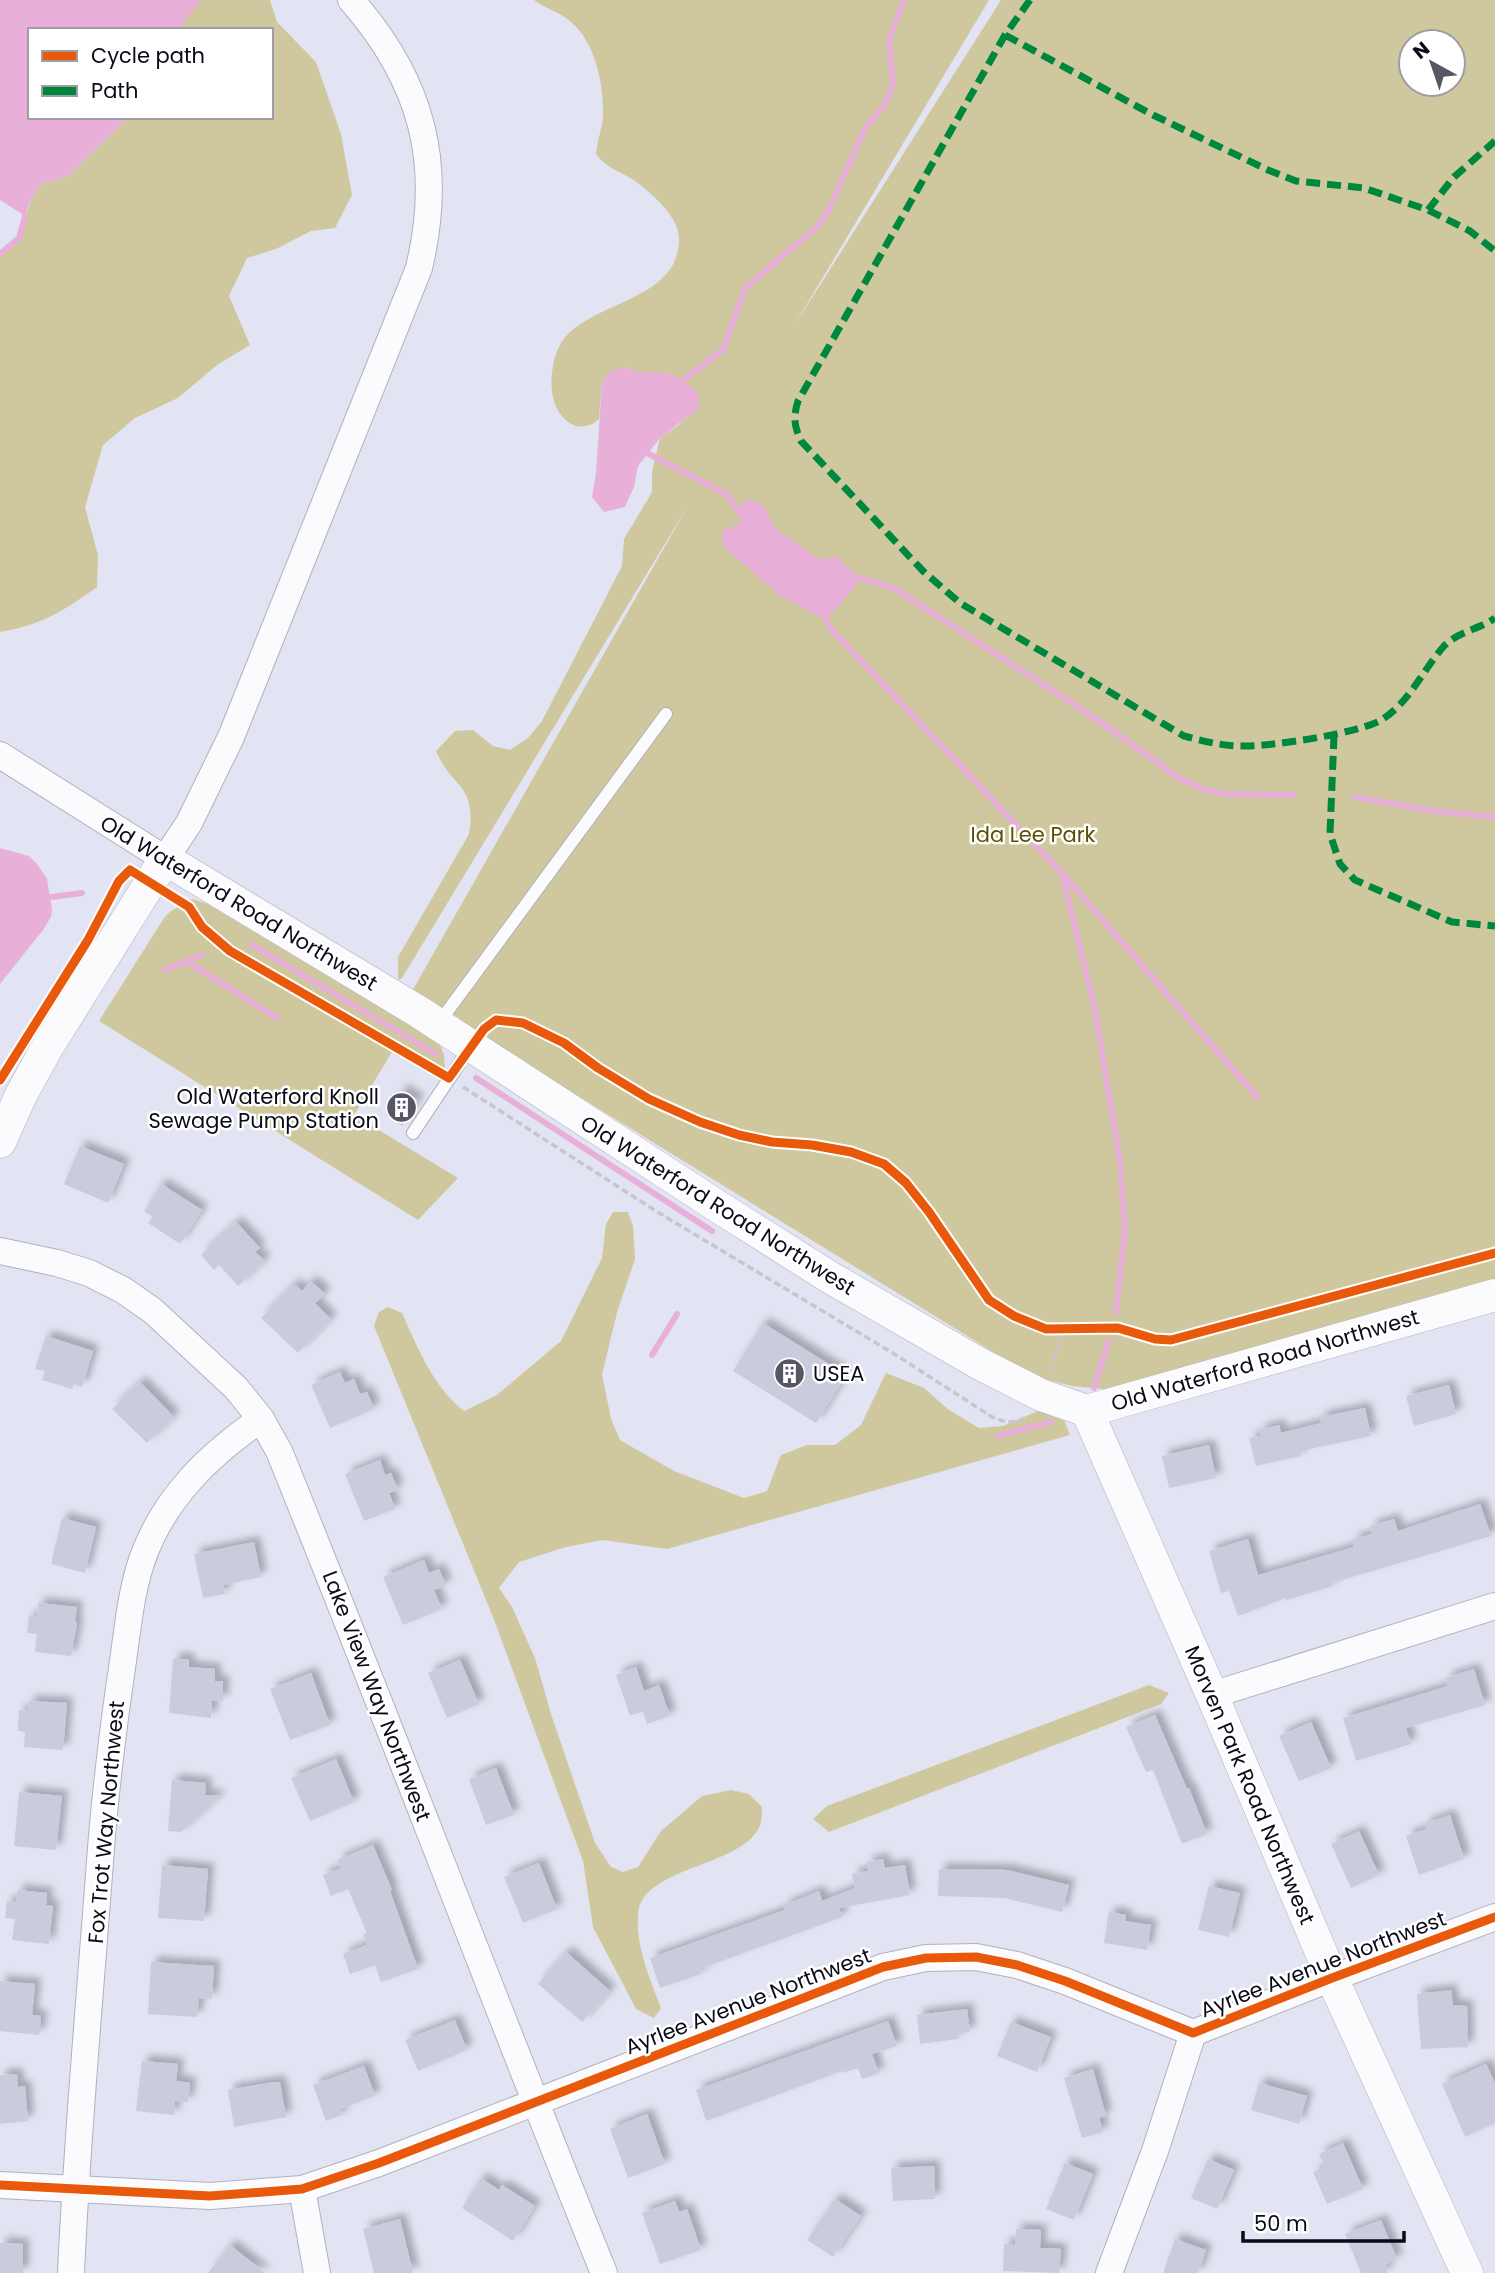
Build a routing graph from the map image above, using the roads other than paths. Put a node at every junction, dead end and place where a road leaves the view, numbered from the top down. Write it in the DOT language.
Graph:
graph roads {
  1 [pos="351,0"];
  2 [pos="666,714"];
  3 [pos="0,755"];
  4 [pos="165,859"];
  5 [pos="437,1024"];
  6 [pos="471,1046"];
  7 [pos="413,1133"];
  8 [pos="0,1142"];
  9 [pos="0,1251"];
  10 [pos="1495,1295"];
  11 [pos="1087,1411"];
  12 [pos="261,1419"];
  13 [pos="1495,1606"];
  14 [pos="1212,1695"];
  15 [pos="1495,1917"];
  16 [pos="1332,1978"];
  17 [pos="1193,2033"];
  18 [pos="535,2102"];
  19 [pos="0,2185"];
  20 [pos="75,2189"];
  21 [pos="302,2189"];
  22 [pos="71,2273"];
  23 [pos="317,2273"];
  24 [pos="604,2273"];
  25 [pos="1109,2273"];
  26 [pos="1467,2273"];
  1 -- 4 [label="street"];
  2 -- 5 [label="lane"];
  3 -- 4 [label="street, Old Waterford Road Northwest"];
  4 -- 5 [label="street, Old Waterford Road Northwest"];
  4 -- 8 [label="street"];
  5 -- 6 [label="street, Old Waterford Road Northwest"];
  6 -- 7 [label="lane"];
  6 -- 11 [label="street, Old Waterford Road Northwest"];
  9 -- 12 [label="street, Lake View Way Northwest"];
  10 -- 11 [label="street, Old Waterford Road Northwest"];
  11 -- 14 [label="street, Morven Park Road Northwest"];
  12 -- 18 [label="street, Lake View Way Northwest"];
  12 -- 20 [label="street, Fox Trot Way Northwest"];
  13 -- 14 [label="street"];
  14 -- 16 [label="street, Morven Park Road Northwest"];
  15 -- 16 [label="street, Ayrlee Avenue Northwest"];
  16 -- 17 [label="street, Ayrlee Avenue Northwest"];
  16 -- 26 [label="street, Morven Park Road Northwest"];
  17 -- 18 [label="street, Ayrlee Avenue Northwest"];
  17 -- 25 [label="street"];
  18 -- 21 [label="street, Ayrlee Avenue Northwest"];
  18 -- 24 [label="street, Lake View Way Northwest"];
  19 -- 20 [label="street, Ayrlee Avenue Northwest"];
  20 -- 21 [label="street, Ayrlee Avenue Northwest"];
  20 -- 22 [label="street, Fox Trot Way Northwest"];
  21 -- 23 [label="street"];
}
